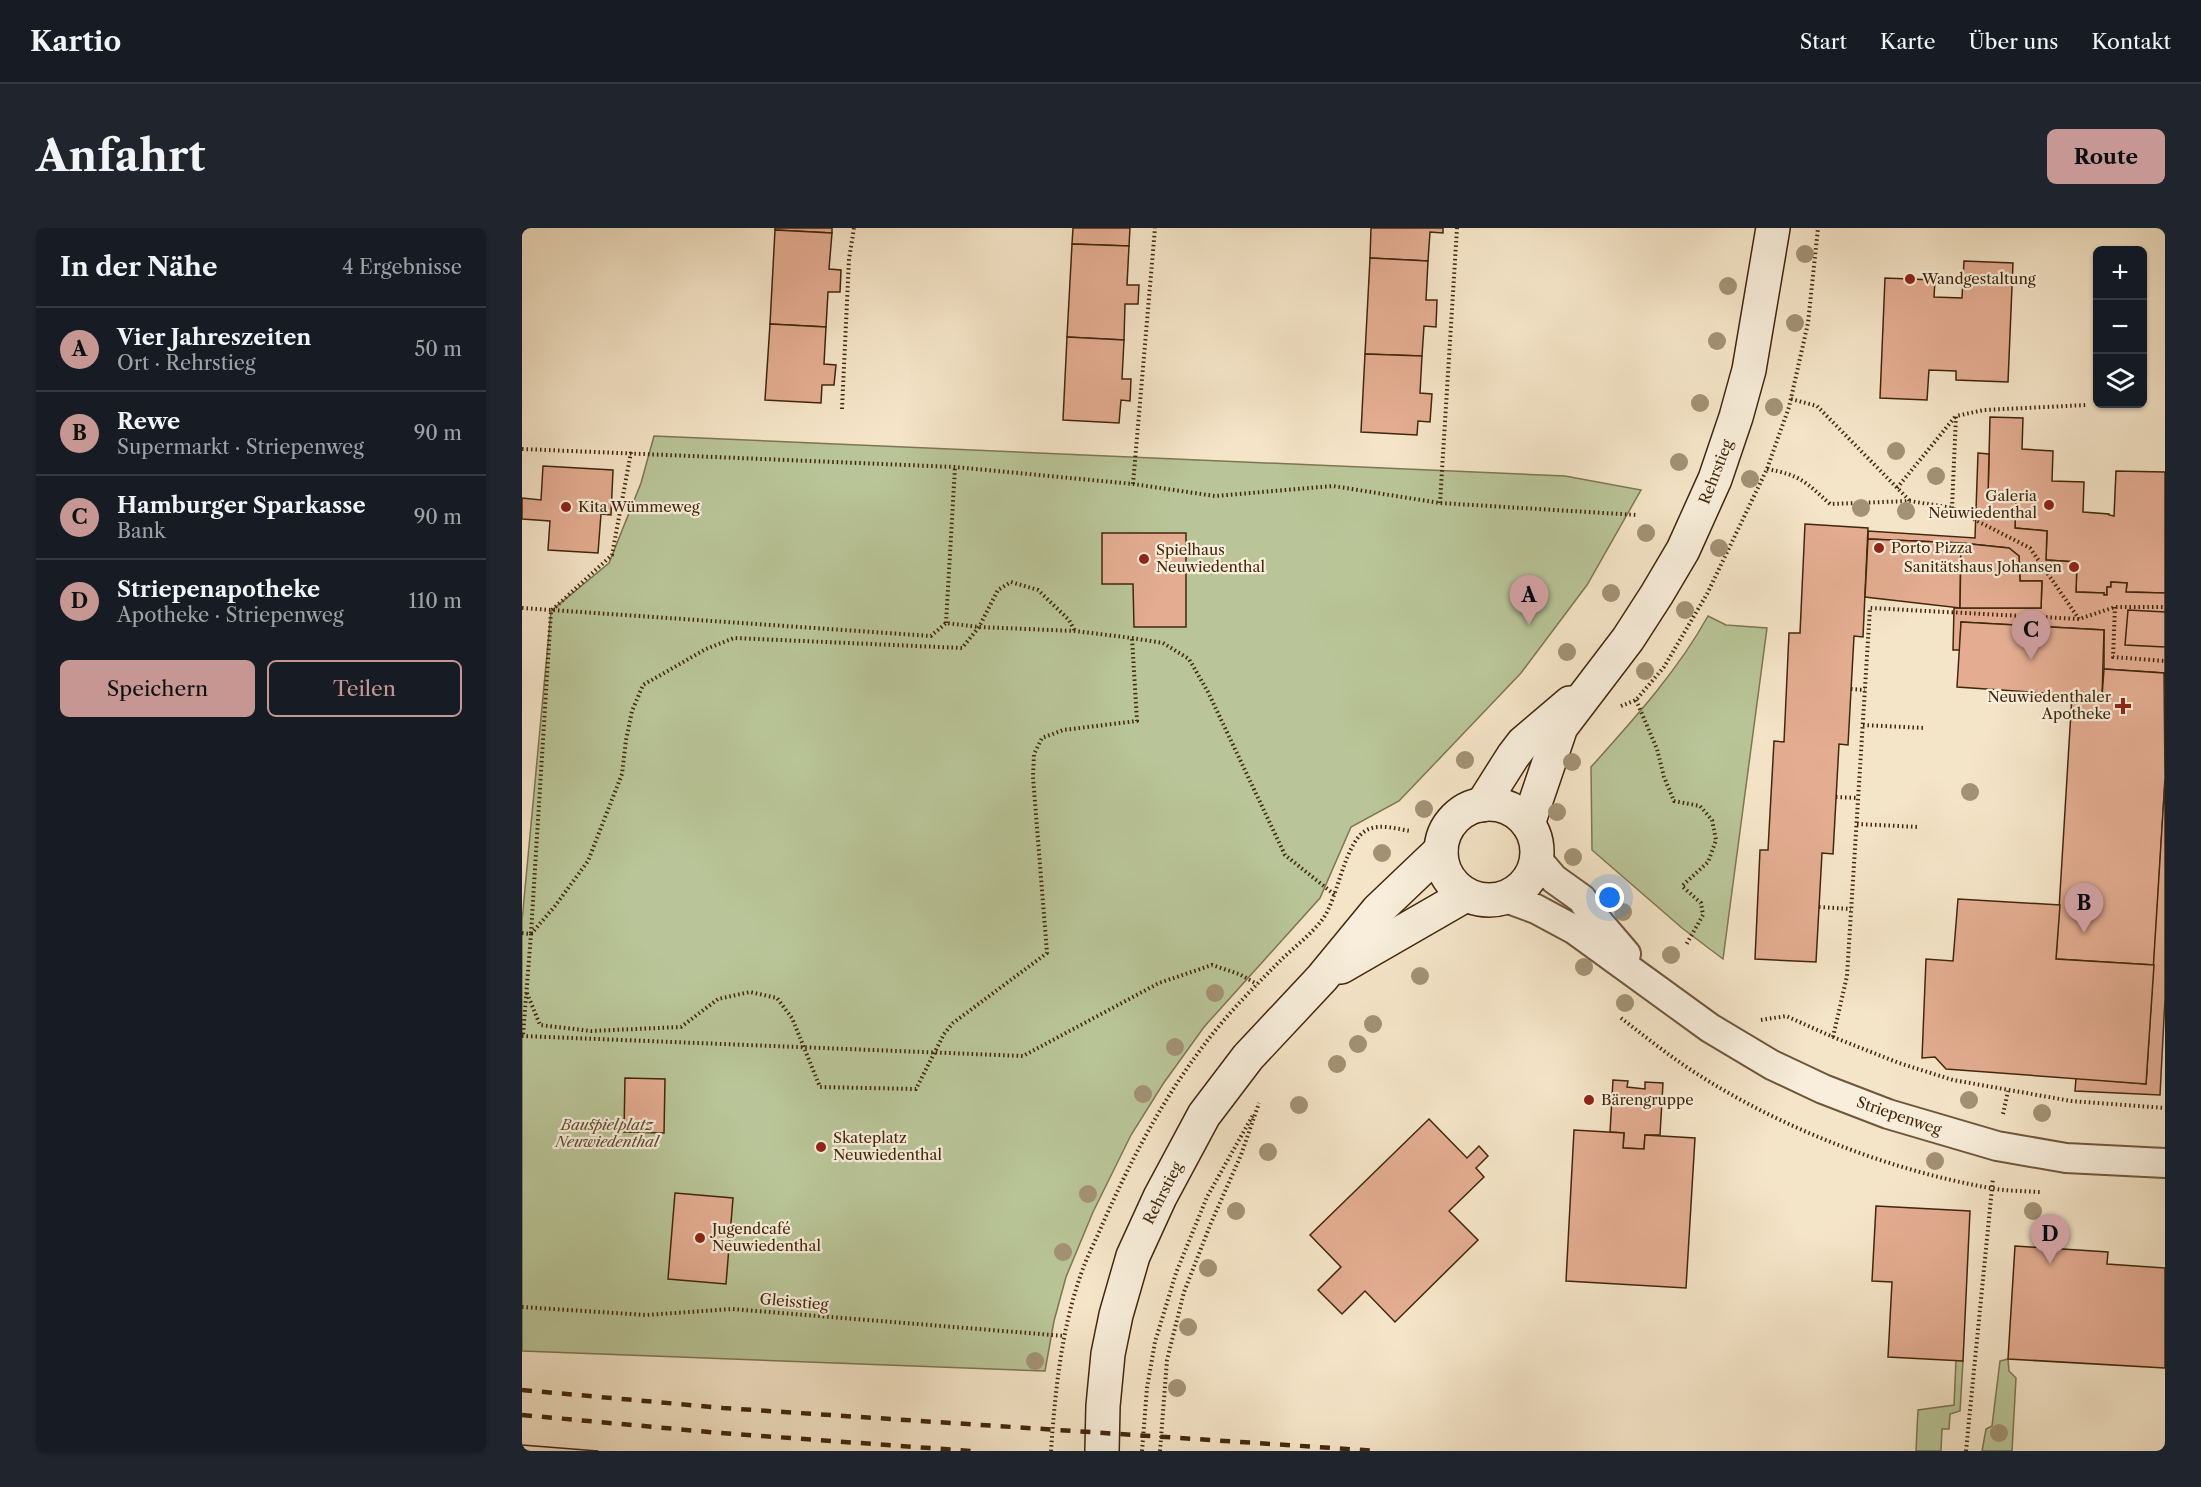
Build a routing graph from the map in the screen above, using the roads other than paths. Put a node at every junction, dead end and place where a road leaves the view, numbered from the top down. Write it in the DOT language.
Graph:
graph roads {
  1 [pos="1773,228"];
  2 [pos="1590,687"];
  3 [pos="1482,805"];
  4 [pos="1528,824"];
  5 [pos="1441,850"];
  6 [pos="1537,859"];
  7 [pos="1466,895"];
  8 [pos="1506,897"];
  9 [pos="1322,978"];
  10 [pos="1659,992"];
  11 [pos="2165,1163"];
  12 [pos="1102,1451"];
  1 -- 2 [label="street, Rehrstieg"];
  2 -- 3 [label="street, Rehrstieg"];
  2 -- 4 [label="street, Rehrstieg"];
  3 -- 4 [label="street"];
  3 -- 5 [label="street"];
  4 -- 6 [label="street"];
  5 -- 7 [label="street"];
  5 -- 9 [label="street, Rehrstieg"];
  6 -- 8 [label="street"];
  6 -- 10 [label="street, Striepenweg"];
  7 -- 8 [label="street"];
  7 -- 9 [label="street, Rehrstieg"];
  8 -- 10 [label="street, Striepenweg"];
  9 -- 12 [label="street, Rehrstieg"];
  10 -- 11 [label="street, Striepenweg"];
}
